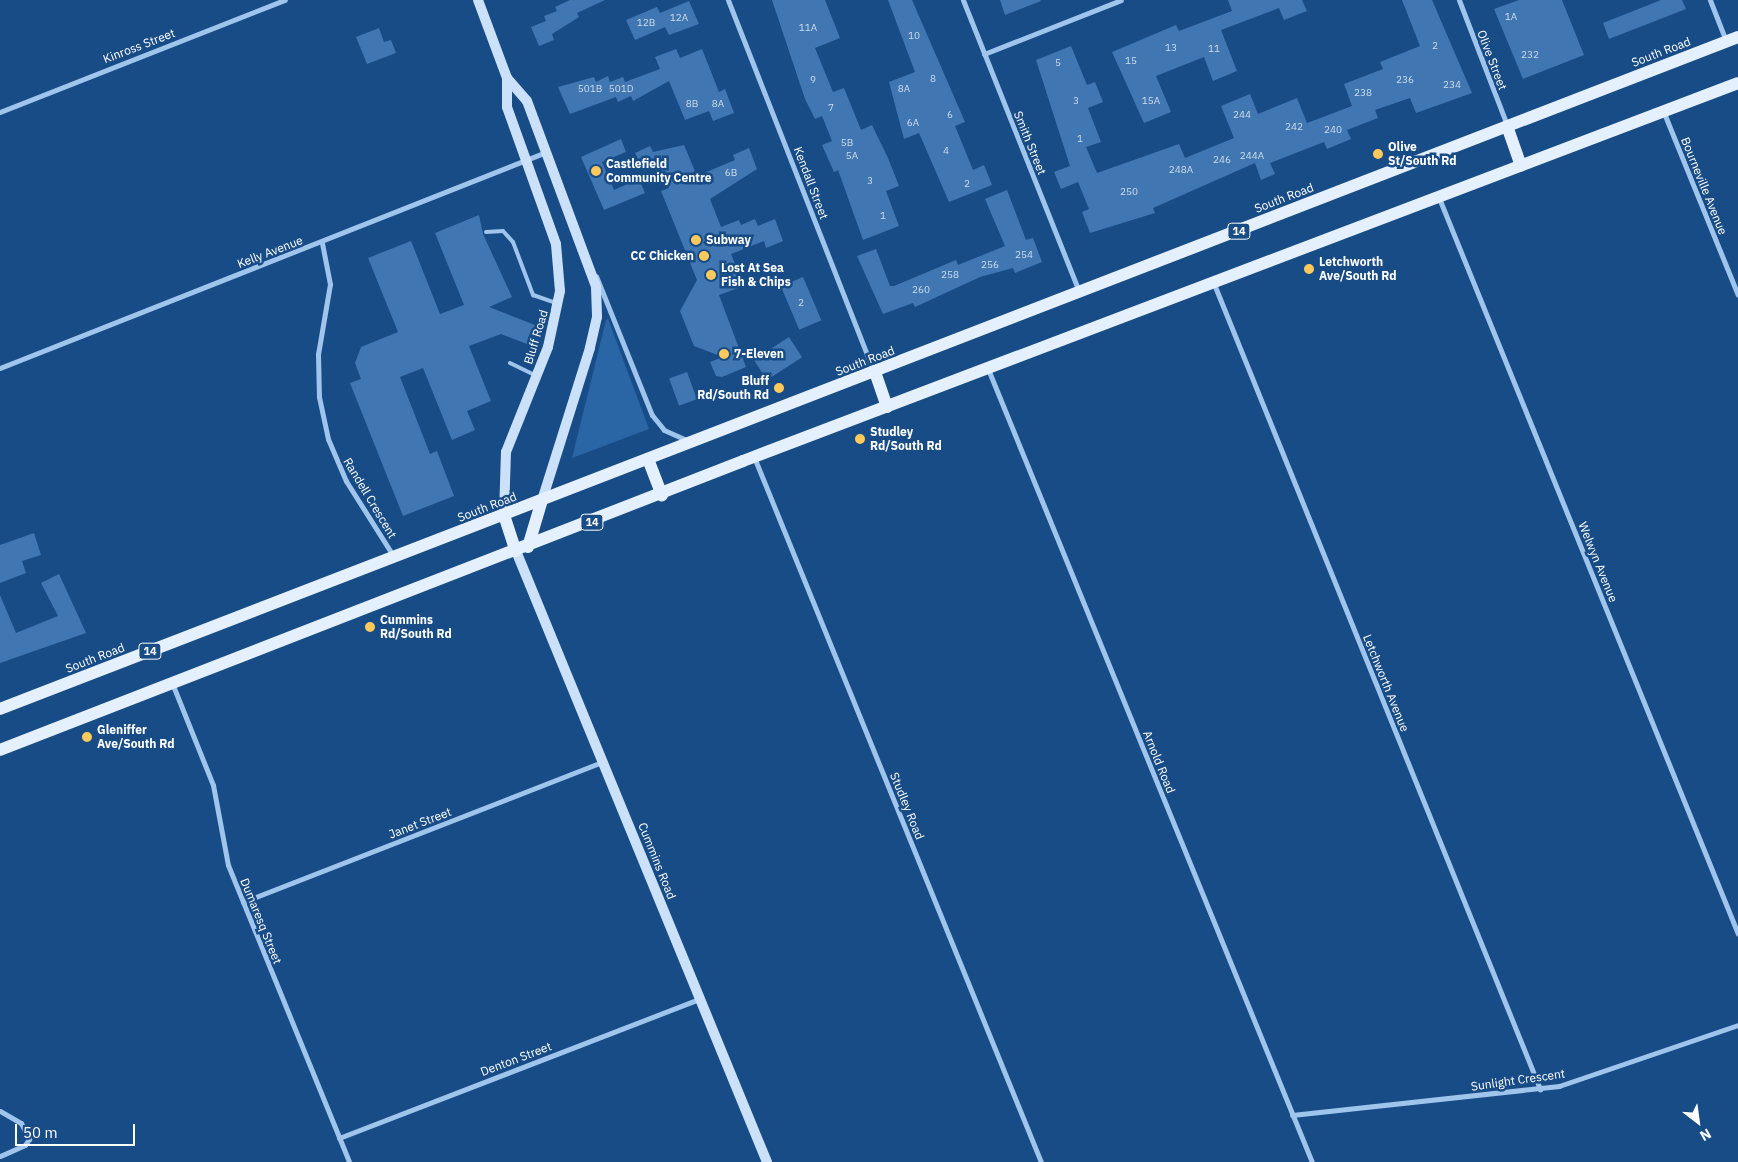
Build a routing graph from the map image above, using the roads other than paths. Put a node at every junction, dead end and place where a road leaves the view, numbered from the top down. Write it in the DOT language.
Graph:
graph roads {
  1 [pos="284,0"];
  2 [pos="478,0"];
  3 [pos="728,0"];
  4 [pos="963,0"];
  5 [pos="1120,0"];
  6 [pos="1458,0"];
  7 [pos="1710,0"];
  8 [pos="1738,37"];
  9 [pos="1726,41"];
  10 [pos="984,54"];
  11 [pos="507,78"];
  12 [pos="1738,83"];
  13 [pos="0,112"];
  14 [pos="1663,112"];
  15 [pos="1507,126"];
  16 [pos="546,152"];
  17 [pos="526,161"];
  18 [pos="1521,166"];
  19 [pos="1439,198"];
  20 [pos="486,232"];
  21 [pos="322,243"];
  22 [pos="590,264"];
  23 [pos="1214,284"];
  24 [pos="1079,293"];
  25 [pos="1738,295"];
  26 [pos="558,303"];
  27 [pos="510,363"];
  28 [pos="0,368"];
  29 [pos="988,369"];
  30 [pos="875,372"];
  31 [pos="537,376"];
  32 [pos="887,407"];
  33 [pos="692,443"];
  34 [pos="754,457"];
  35 [pos="648,459"];
  36 [pos="662,495"];
  37 [pos="542,500"];
  38 [pos="504,515"];
  39 [pos="522,549"];
  40 [pos="394,557"];
  41 [pos="171,682"];
  42 [pos="0,709"];
  43 [pos="0,750"];
  44 [pos="603,762"];
  45 [pos="243,902"];
  46 [pos="1738,934"];
  47 [pos="700,999"];
  48 [pos="1738,1025"];
  49 [pos="1540,1089"];
  50 [pos="0,1111"];
  51 [pos="1292,1115"];
  52 [pos="339,1138"];
  53 [pos="0,1156"];
  54 [pos="349,1162"];
  55 [pos="766,1162"];
  56 [pos="1041,1162"];
  57 [pos="1312,1162"];
  1 -- 13 [label="street, Kinross Street"];
  2 -- 11 [label="main road, Bluff Road"];
  3 -- 30 [label="street, Kendall Street"];
  4 -- 10 [label="street, Smith Street"];
  5 -- 10 [label="street"];
  6 -- 15 [label="street, Olive Street"];
  7 -- 9 [label="street"];
  8 -- 9 [label="main road, South Road / 14"];
  9 -- 15 [label="main road, South Road / 14"];
  10 -- 24 [label="street, Smith Street"];
  11 -- 16 [label="main road, Bluff Road"];
  11 -- 17 [label="main road, Bluff Road"];
  12 -- 14 [label="main road, 14"];
  14 -- 18 [label="main road, 14"];
  14 -- 25 [label="street, Bourneville Avenue"];
  15 -- 18 [label="main road"];
  15 -- 24 [label="main road, South Road / 14"];
  16 -- 17 [label="street, Kelly Avenue"];
  16 -- 22 [label="main road, Bluff Road"];
  17 -- 21 [label="street, Kelly Avenue"];
  17 -- 26 [label="main road, Bluff Road"];
  18 -- 19 [label="main road, 14"];
  19 -- 23 [label="main road, 14"];
  19 -- 46 [label="street, Welwyn Avenue"];
  20 -- 26 [label="lane"];
  21 -- 28 [label="street, Kelly Avenue"];
  21 -- 40 [label="street, Randell Crescent"];
  22 -- 33 [label="street, Bluff Road"];
  22 -- 37 [label="main road, Bluff Road"];
  23 -- 29 [label="main road, 14"];
  23 -- 49 [label="street, Letchworth Avenue"];
  24 -- 30 [label="main road, South Road / 14"];
  26 -- 31 [label="main road, Bluff Road"];
  27 -- 31 [label="lane"];
  29 -- 32 [label="main road, 14"];
  29 -- 51 [label="street, Arnold Road"];
  30 -- 32 [label="main road"];
  30 -- 33 [label="main road, South Road / 14"];
  31 -- 38 [label="main road, Bluff Road"];
  32 -- 34 [label="main road, 14"];
  33 -- 35 [label="main road, South Road / 14"];
  34 -- 36 [label="main road, 14"];
  34 -- 56 [label="street, Studley Road"];
  35 -- 36 [label="main road"];
  35 -- 37 [label="main road, South Road / 14"];
  36 -- 39 [label="main road, 14"];
  37 -- 38 [label="main road, South Road / 14"];
  37 -- 39 [label="main road"];
  38 -- 39 [label="main road"];
  38 -- 40 [label="main road, South Road / 14"];
  39 -- 41 [label="main road, 14"];
  39 -- 44 [label="main road, Cummins Road"];
  40 -- 42 [label="main road, South Road / 14"];
  41 -- 43 [label="main road, 14"];
  41 -- 45 [label="street, Dumaresq Street"];
  44 -- 45 [label="street, Janet Street"];
  44 -- 47 [label="main road, Cummins Road"];
  45 -- 52 [label="street, Dumaresq Street"];
  47 -- 52 [label="street, Denton Street"];
  47 -- 55 [label="main road, Cummins Road"];
  48 -- 49 [label="street, Sunlight Crescent"];
  49 -- 51 [label="street, Sunlight Crescent"];
  50 -- 53 [label="street"];
  51 -- 57 [label="street, Arnold Road"];
  52 -- 54 [label="street, Dumaresq Street"];
}
